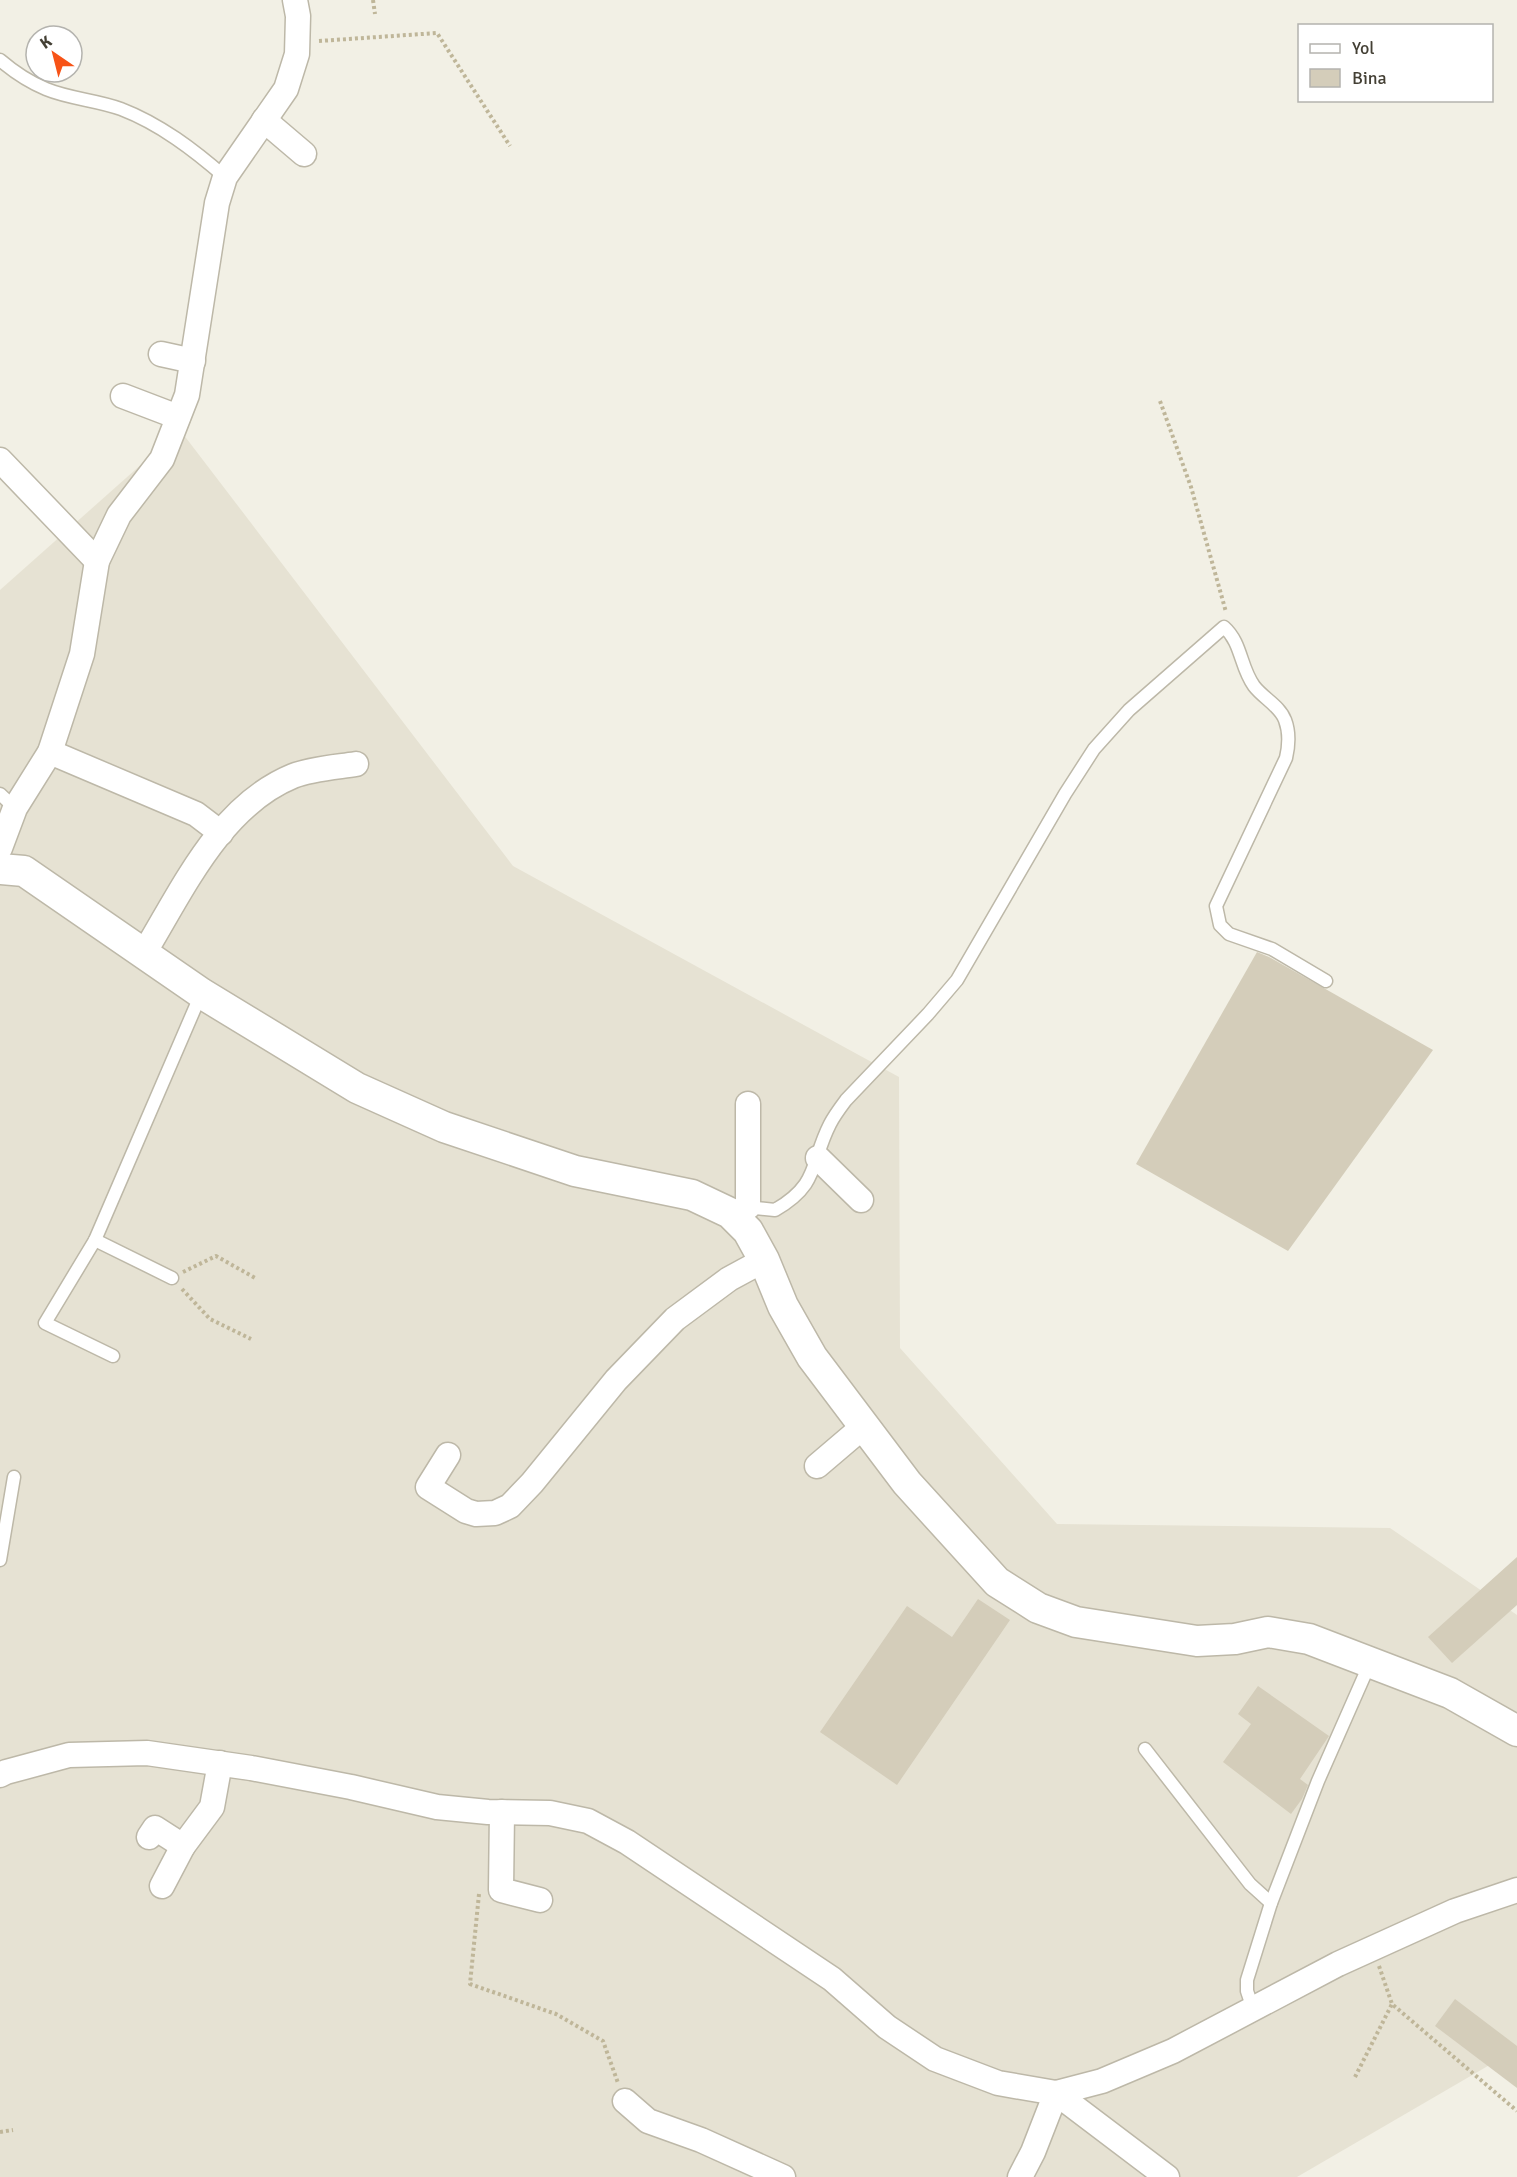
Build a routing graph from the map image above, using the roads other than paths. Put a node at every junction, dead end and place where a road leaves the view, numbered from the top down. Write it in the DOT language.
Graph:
graph roads {
  1 [pos="295,0"];
  2 [pos="0,60"];
  3 [pos="264,120"];
  4 [pos="304,153"];
  5 [pos="225,177"];
  6 [pos="161,354"];
  7 [pos="193,361"];
  8 [pos="123,396"];
  9 [pos="178,417"];
  10 [pos="0,460"];
  11 [pos="97,561"];
  12 [pos="50,753"];
  13 [pos="356,764"];
  14 [pos="8,801"];
  15 [pos="221,832"];
  16 [pos="0,848"];
  17 [pos="0,869"];
  18 [pos="144,953"];
  19 [pos="1326,981"];
  20 [pos="201,993"];
  21 [pos="748,1104"];
  22 [pos="818,1158"];
  23 [pos="861,1200"];
  24 [pos="739,1210"];
  25 [pos="95,1240"];
  26 [pos="764,1260"];
  27 [pos="172,1278"];
  28 [pos="113,1356"];
  29 [pos="864,1426"];
  30 [pos="448,1455"];
  31 [pos="817,1466"];
  32 [pos="14,1476"];
  33 [pos="0,1560"];
  34 [pos="1370,1662"];
  35 [pos="1517,1731"];
  36 [pos="1145,1749"];
  37 [pos="220,1763"];
  38 [pos="0,1775"];
  39 [pos="502,1812"];
  40 [pos="149,1837"];
  41 [pos="183,1846"];
  42 [pos="162,1886"];
  43 [pos="1517,1890"];
  44 [pos="540,1900"];
  45 [pos="1271,1903"];
  46 [pos="1253,2009"];
  47 [pos="1056,2093"];
  48 [pos="624,2101"];
  49 [pos="783,2177"];
  50 [pos="1020,2177"];
  51 [pos="1167,2177"];
  1 -- 3 [label="street"];
  2 -- 5 [label="lane"];
  3 -- 4 [label="street"];
  3 -- 5 [label="street"];
  5 -- 7 [label="street"];
  6 -- 7 [label="street"];
  7 -- 9 [label="street"];
  8 -- 9 [label="street"];
  9 -- 11 [label="street"];
  10 -- 11 [label="street"];
  11 -- 12 [label="street"];
  12 -- 14 [label="street"];
  12 -- 15 [label="street"];
  13 -- 15 [label="street"];
  14 -- 16 [label="street"];
  15 -- 18 [label="street"];
  17 -- 18 [label="street"];
  18 -- 20 [label="street"];
  19 -- 22 [label="lane"];
  20 -- 24 [label="street"];
  20 -- 25 [label="lane"];
  21 -- 24 [label="street"];
  22 -- 23 [label="street"];
  22 -- 24 [label="lane"];
  24 -- 26 [label="street"];
  25 -- 27 [label="lane"];
  25 -- 28 [label="lane"];
  26 -- 29 [label="street"];
  26 -- 30 [label="street"];
  29 -- 31 [label="street"];
  29 -- 34 [label="street"];
  32 -- 33 [label="lane"];
  34 -- 35 [label="street"];
  34 -- 45 [label="lane"];
  36 -- 45 [label="lane"];
  37 -- 38 [label="street"];
  37 -- 39 [label="street"];
  37 -- 41 [label="street"];
  39 -- 44 [label="street"];
  39 -- 47 [label="street"];
  40 -- 41 [label="street"];
  41 -- 42 [label="street"];
  43 -- 46 [label="street"];
  45 -- 46 [label="lane"];
  46 -- 47 [label="street"];
  47 -- 50 [label="street"];
  47 -- 51 [label="street"];
  48 -- 49 [label="street"];
}
